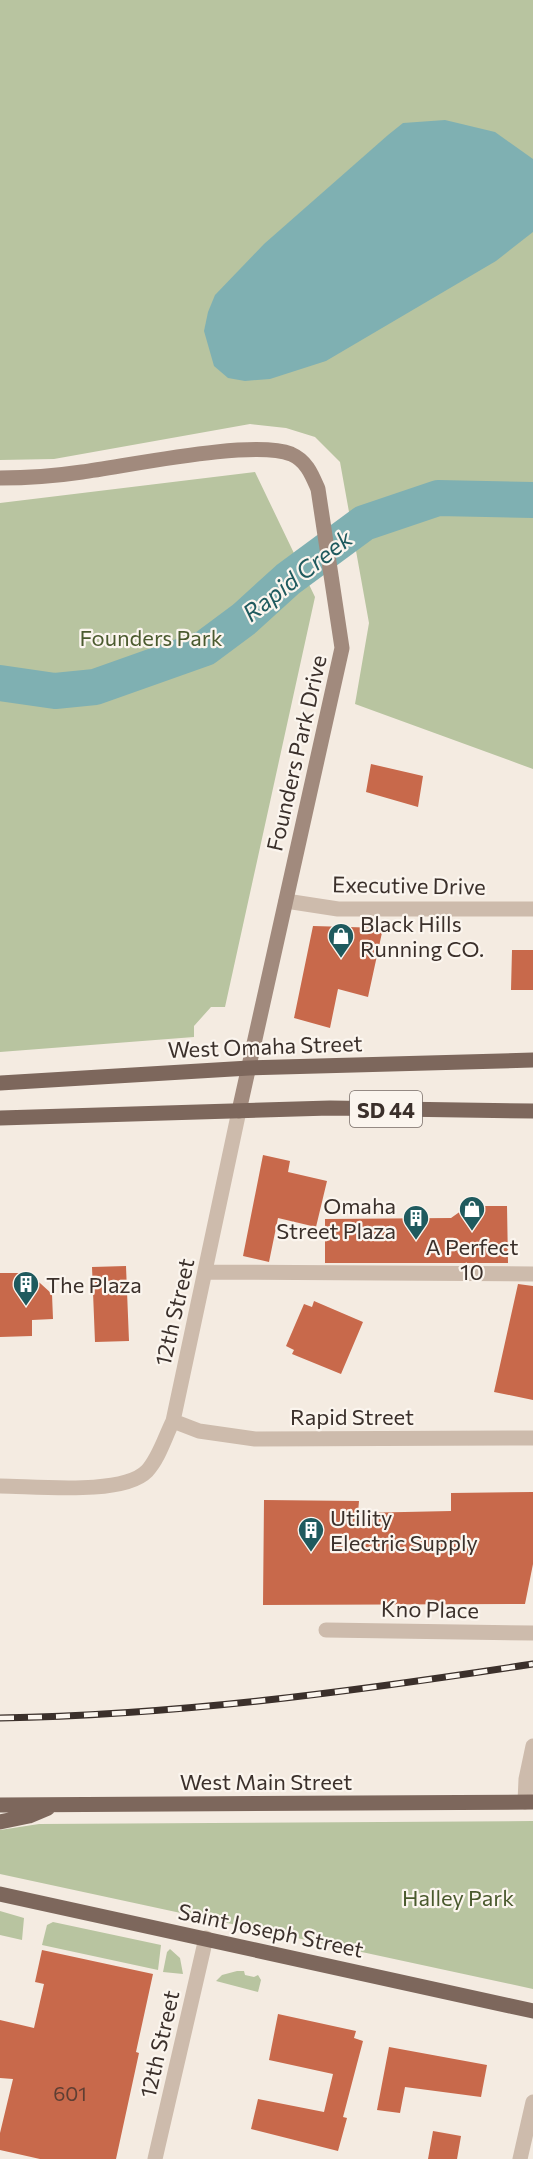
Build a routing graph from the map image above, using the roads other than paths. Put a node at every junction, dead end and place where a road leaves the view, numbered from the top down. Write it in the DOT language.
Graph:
graph roads {
  1 [pos="0,478"];
  2 [pos="286,901"];
  3 [pos="533,909"];
  4 [pos="533,1060"];
  5 [pos="249,1068"];
  6 [pos="0,1083"];
  7 [pos="239,1111"];
  8 [pos="533,1111"];
  9 [pos="0,1118"];
  10 [pos="206,1272"];
  11 [pos="533,1274"];
  12 [pos="173,1421"];
  13 [pos="533,1438"];
  14 [pos="0,1486"];
  15 [pos="326,1630"];
  16 [pos="533,1633"];
  17 [pos="533,1746"];
  18 [pos="529,1802"];
  19 [pos="0,1805"];
  20 [pos="53,1805"];
  21 [pos="0,1822"];
  22 [pos="0,1894"];
  23 [pos="206,1938"];
  24 [pos="533,2011"];
  25 [pos="533,2102"];
  26 [pos="155,2159"];
  27 [pos="520,2159"];
  1 -- 2 [label="main road, Founders Park Drive"];
  2 -- 3 [label="street, Executive Drive"];
  2 -- 5 [label="main road, Founders Park Drive"];
  4 -- 5 [label="main road, West Omaha Street / SD 44"];
  5 -- 6 [label="main road, West Omaha Street / SD 44"];
  5 -- 7 [label="main road, Founders Park Drive"];
  7 -- 8 [label="main road, SD 44"];
  7 -- 9 [label="main road, SD 44"];
  7 -- 10 [label="street, 12th Street"];
  10 -- 11 [label="street"];
  10 -- 12 [label="street, 12th Street"];
  12 -- 13 [label="street, Rapid Street"];
  12 -- 14 [label="street, 12th Street"];
  15 -- 16 [label="street, Kno Place"];
  17 -- 18 [label="street"];
  18 -- 20 [label="main road, West Main Street"];
  19 -- 20 [label="main road, West Main Street"];
  20 -- 21 [label="main road"];
  22 -- 23 [label="main road, Saint Joseph Street"];
  23 -- 24 [label="main road, Saint Joseph Street"];
  23 -- 26 [label="street, 12th Street"];
  25 -- 27 [label="street"];
}
